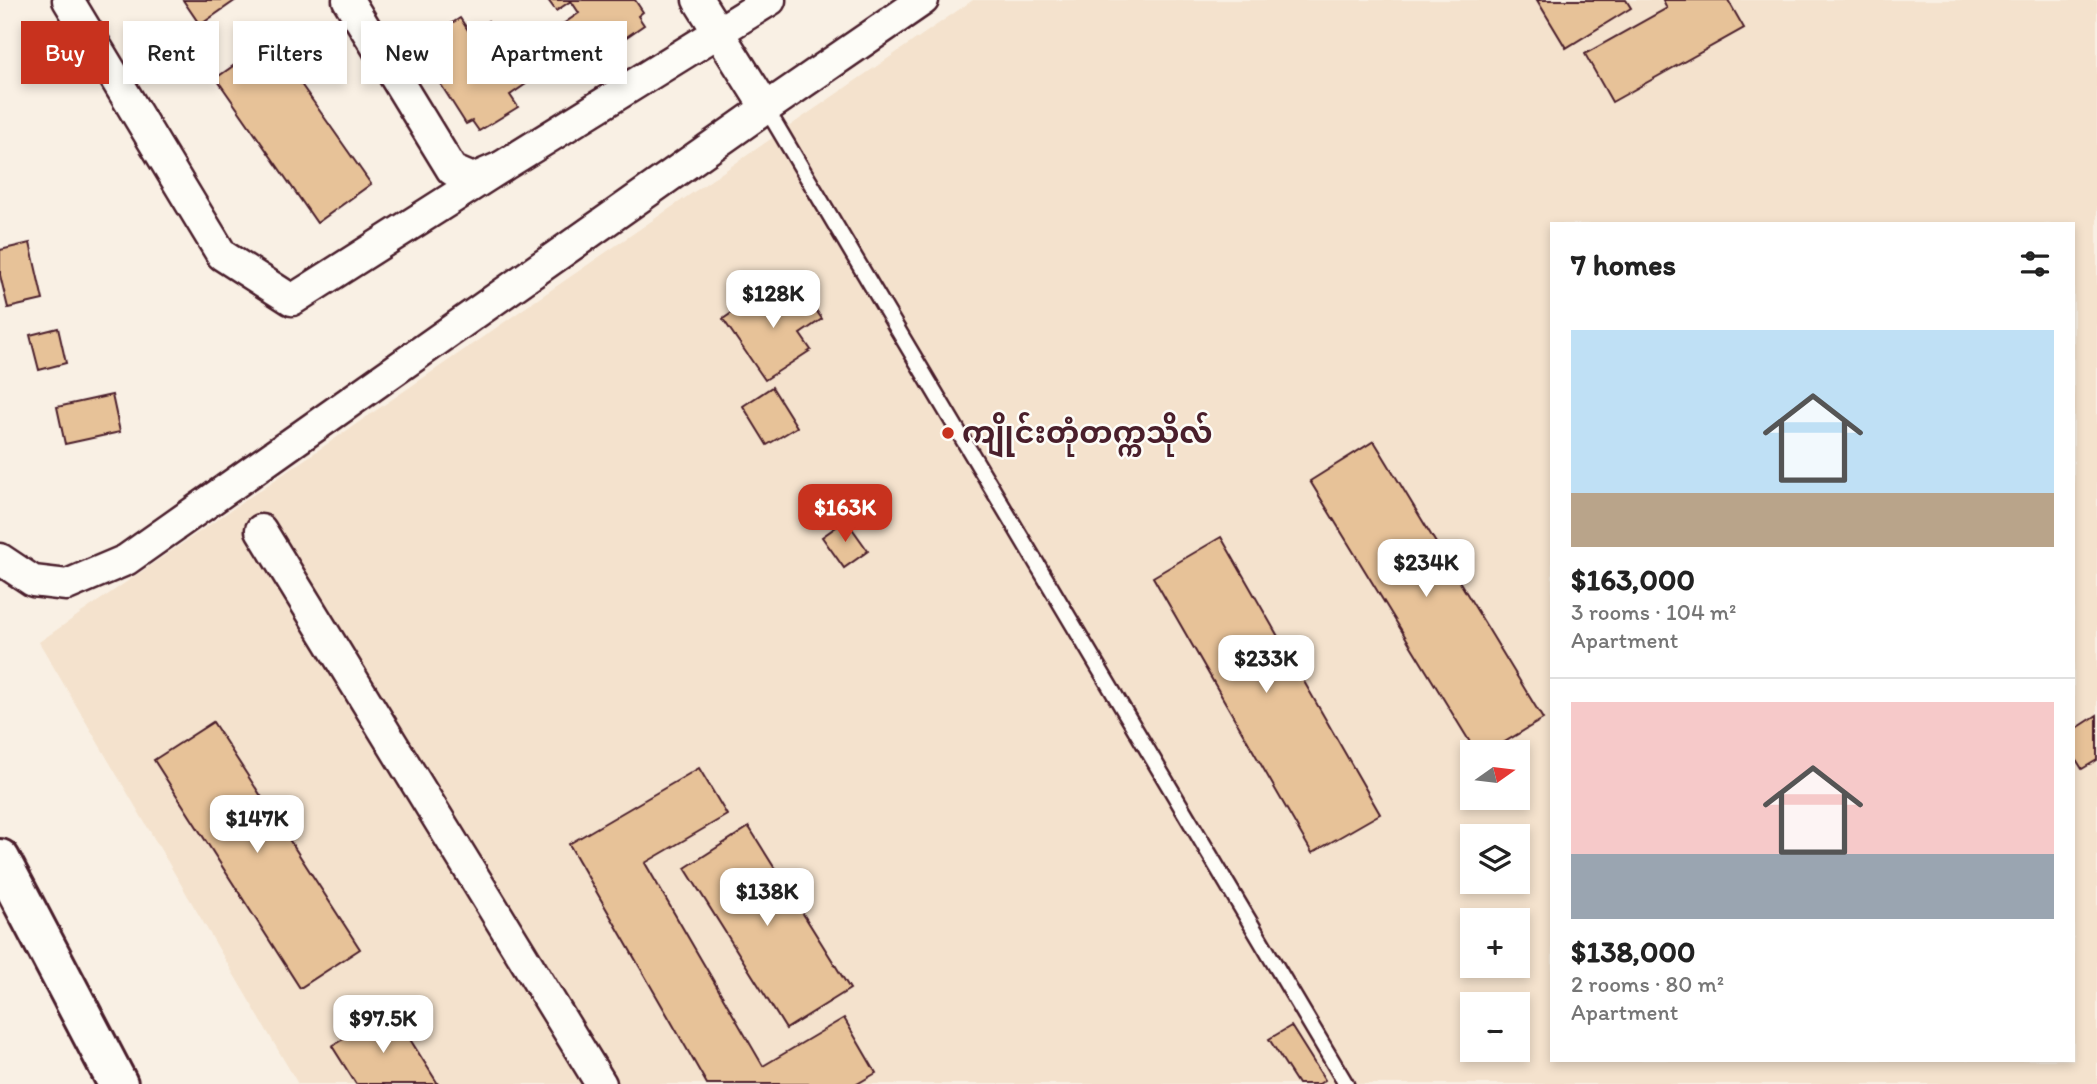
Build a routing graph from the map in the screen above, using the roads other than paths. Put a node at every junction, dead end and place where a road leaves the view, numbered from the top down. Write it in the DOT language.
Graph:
graph roads {
  1 [pos="68,0"];
  2 [pos="348,0"];
  3 [pos="698,0"];
  4 [pos="770,0"];
  5 [pos="923,0"];
  6 [pos="718,32"];
  7 [pos="766,108"];
  8 [pos="501,167"];
  9 [pos="261,530"];
  10 [pos="0,559"];
  11 [pos="0,859"];
  12 [pos="118,1084"];
  13 [pos="601,1084"];
  14 [pos="1346,1084"];
  1 -- 8 [label="street"];
  2 -- 8 [label="street"];
  3 -- 6 [label="street"];
  4 -- 6 [label="street"];
  5 -- 7 [label="street"];
  6 -- 7 [label="street"];
  6 -- 8 [label="street"];
  7 -- 10 [label="street"];
  7 -- 14 [label="lane"];
  9 -- 13 [label="street"];
  11 -- 12 [label="street"];
}
